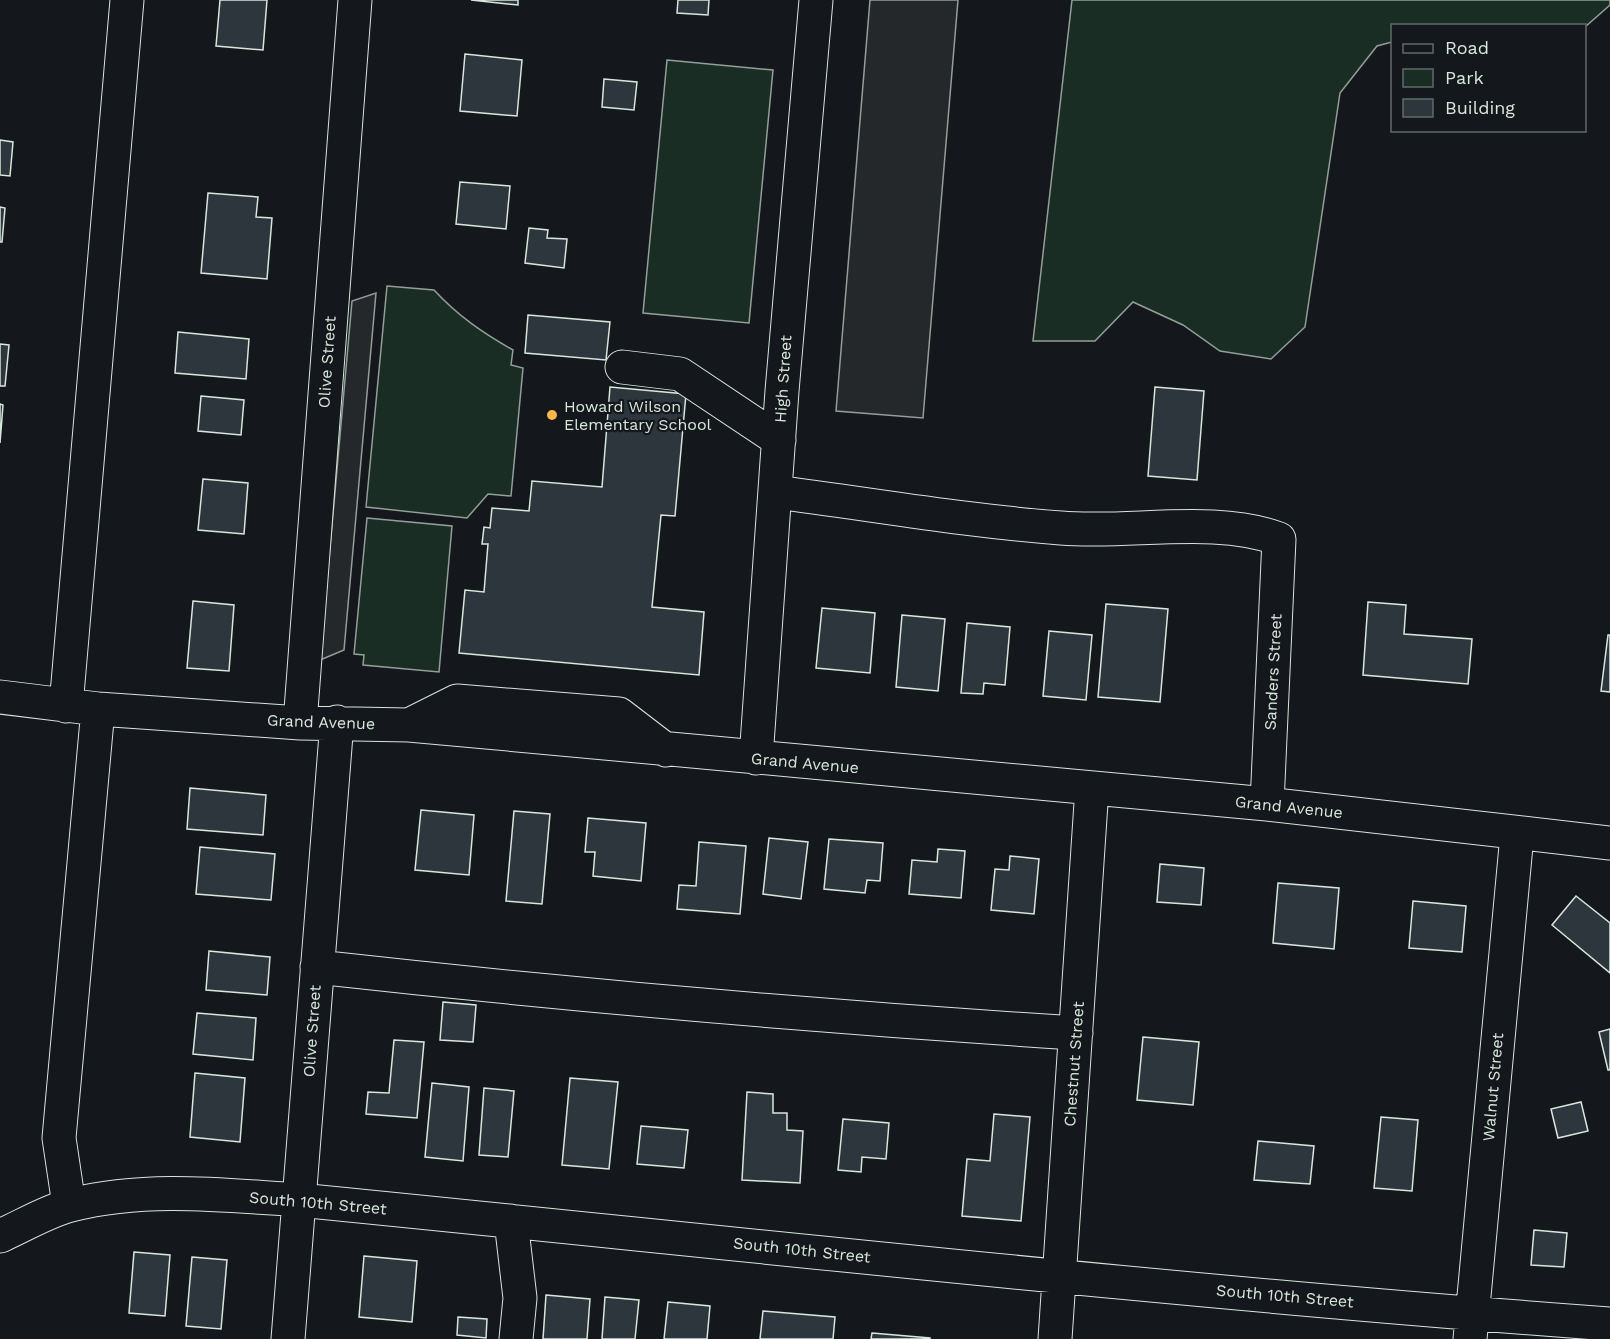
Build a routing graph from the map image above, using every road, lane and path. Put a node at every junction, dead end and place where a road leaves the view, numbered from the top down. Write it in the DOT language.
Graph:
graph roads {
  1 [pos="128,0"];
  2 [pos="355,0"];
  3 [pos="816,0"];
  4 [pos="622,367"];
  5 [pos="779,440"];
  6 [pos="775,492"];
  7 [pos="0,697"];
  8 [pos="66,706"];
  9 [pos="98,709"];
  10 [pos="337,722"];
  11 [pos="300,723"];
  12 [pos="756,758"];
  13 [pos="1092,788"];
  14 [pos="1267,804"];
  15 [pos="1517,835"];
  16 [pos="1610,843"];
  17 [pos="316,968"];
  18 [pos="1076,1033"];
  19 [pos="299,1200"];
  20 [pos="69,1205"];
  21 [pos="511,1221"];
  22 [pos="1,1235"];
  23 [pos="1061,1275"];
  24 [pos="1610,1324"];
  25 [pos="1471,1326"];
  26 [pos="288,1339"];
  27 [pos="516,1339"];
  28 [pos="1055,1339"];
  1 -- 8 [label="street"];
  2 -- 11 [label="street, Olive Street"];
  3 -- 5 [label="street, High Street"];
  4 -- 5 [label="street"];
  5 -- 6 [label="street, High Street"];
  6 -- 12 [label="street, High Street"];
  6 -- 14 [label="street, Sanders Street"];
  7 -- 8 [label="street, Grand Avenue"];
  8 -- 9 [label="street, Grand Avenue"];
  9 -- 11 [label="street, Grand Avenue"];
  9 -- 20 [label="street"];
  10 -- 11 [label="street, Grand Avenue"];
  10 -- 12 [label="street, Grand Avenue"];
  10 -- 17 [label="street, Olive Street"];
  12 -- 13 [label="street, Grand Avenue"];
  13 -- 14 [label="street, Grand Avenue"];
  13 -- 18 [label="street, Chestnut Street"];
  14 -- 15 [label="street, Grand Avenue"];
  15 -- 16 [label="street, Grand Avenue"];
  15 -- 25 [label="street, Walnut Street"];
  17 -- 18 [label="street"];
  17 -- 19 [label="street, Olive Street"];
  18 -- 23 [label="street, Chestnut Street"];
  19 -- 20 [label="street, South 10th Street"];
  19 -- 21 [label="street, South 10th Street"];
  19 -- 26 [label="street, Olive Street"];
  20 -- 22 [label="street, South 10th Street"];
  21 -- 23 [label="street, South 10th Street"];
  21 -- 27 [label="street"];
  23 -- 25 [label="street, South 10th Street"];
  23 -- 28 [label="street, Chestnut Street"];
  24 -- 25 [label="street, South 10th Street"];
}
